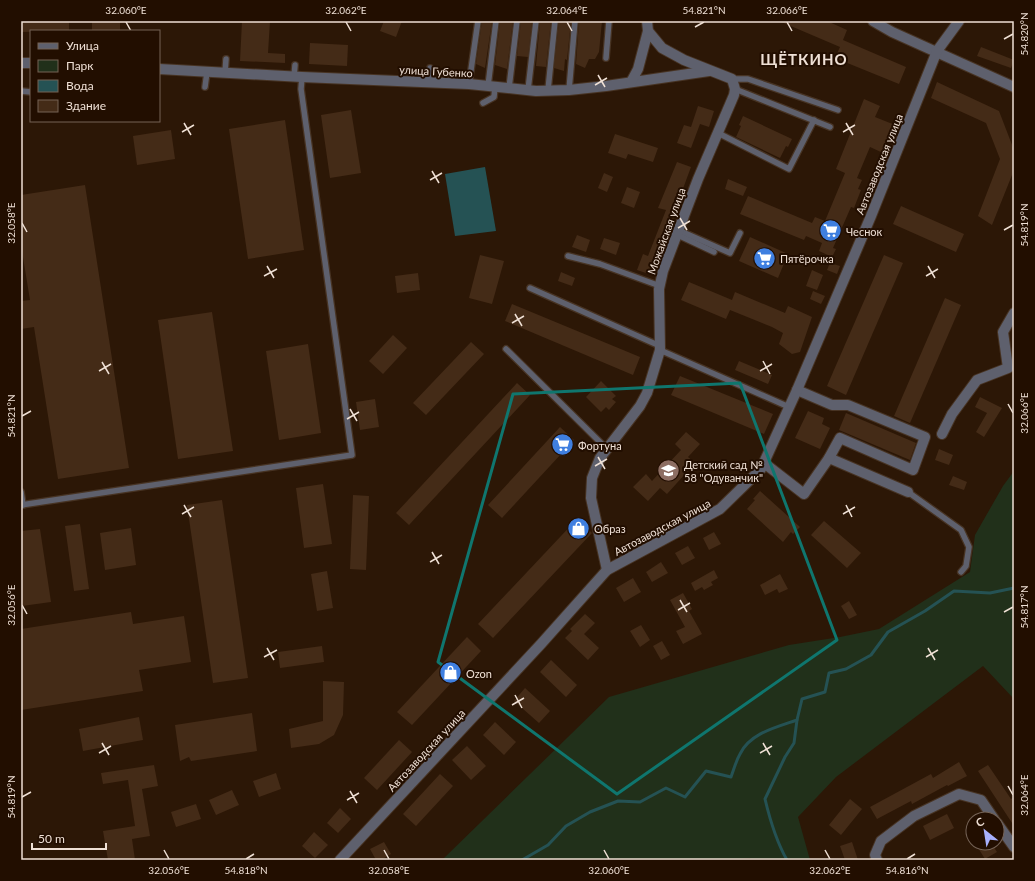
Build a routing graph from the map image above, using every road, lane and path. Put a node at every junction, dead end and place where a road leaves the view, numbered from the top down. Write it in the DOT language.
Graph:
graph roads {
  1 [pos="478,21"];
  2 [pos="496,21"];
  3 [pos="517,21"];
  4 [pos="536,21"];
  5 [pos="555,21"];
  6 [pos="575,21"];
  7 [pos="609,21"];
  8 [pos="873,21"];
  9 [pos="958,21"];
  10 [pos="648,26"];
  11 [pos="937,51"];
  12 [pos="606,58"];
  13 [pos="226,59"];
  14 [pos="295,65"];
  15 [pos="430,68"];
  16 [pos="160,69"];
  17 [pos="711,71"];
  18 [pos="206,72"];
  19 [pos="225,73"];
  20 [pos="298,77"];
  21 [pos="428,82"];
  22 [pos="631,82"];
  23 [pos="469,84"];
  24 [pos="734,84"];
  25 [pos="492,86"];
  26 [pos="205,87"];
  27 [pos="1014,87"];
  28 [pos="509,88"];
  29 [pos="528,90"];
  30 [pos="548,90"];
  31 [pos="569,90"];
  32 [pos="483,103"];
  33 [pos="838,110"];
  34 [pos="814,120"];
  35 [pos="830,127"];
  36 [pos="718,133"];
  37 [pos="740,233"];
  38 [pos="680,234"];
  39 [pos="714,252"];
  40 [pos="568,256"];
  41 [pos="660,286"];
  42 [pos="530,288"];
  43 [pos="1014,313"];
  44 [pos="660,348"];
  45 [pos="506,349"];
  46 [pos="797,390"];
  47 [pos="789,407"];
  48 [pos="942,434"];
  49 [pos="607,450"];
  50 [pos="829,458"];
  51 [pos="764,463"];
  52 [pos="21,492"];
  53 [pos="908,492"];
  54 [pos="22,505"];
  55 [pos="607,570"];
  56 [pos="962,572"];
  57 [pos="989,811"];
  58 [pos="1005,834"];
  59 [pos="1014,847"];
  60 [pos="340,860"];
  61 [pos="877,860"];
  1 -- 23 [label="lane"];
  2 -- 25 [label="lane"];
  3 -- 28 [label="lane"];
  4 -- 29 [label="lane"];
  5 -- 30 [label="lane"];
  6 -- 31 [label="lane"];
  7 -- 12 [label="lane"];
  8 -- 11 [label="street"];
  9 -- 11 [label="street, Автозаводская улица"];
  10 -- 17 [label="street"];
  10 -- 22 [label="street"];
  11 -- 27 [label="street"];
  11 -- 46 [label="street, Автозаводская улица"];
  13 -- 19 [label="lane"];
  14 -- 20 [label="lane"];
  15 -- 21 [label="lane"];
  16 -- 18 [label="street, улица Губенко"];
  17 -- 22 [label="street, улица Губенко"];
  17 -- 24 [label="street"];
  18 -- 19 [label="street, улица Губенко"];
  18 -- 26 [label="lane"];
  19 -- 20 [label="street, улица Губенко"];
  20 -- 21 [label="street, улица Губенко"];
  20 -- 54 [label="lane"];
  21 -- 23 [label="street, улица Губенко"];
  22 -- 31 [label="street, улица Губенко"];
  23 -- 25 [label="street, улица Губенко"];
  24 -- 33 [label="lane"];
  24 -- 34 [label="lane"];
  24 -- 36 [label="street, Можайская улица"];
  25 -- 28 [label="street, улица Губенко"];
  25 -- 32 [label="lane"];
  28 -- 29 [label="street, улица Губенко"];
  29 -- 30 [label="street, улица Губенко"];
  30 -- 31 [label="street, улица Губенко"];
  34 -- 35 [label="lane"];
  34 -- 36 [label="lane"];
  36 -- 38 [label="street, Можайская улица"];
  37 -- 38 [label="lane"];
  38 -- 39 [label="lane"];
  38 -- 41 [label="street, Можайская улица"];
  40 -- 41 [label="lane"];
  41 -- 44 [label="street, Можайская улица"];
  42 -- 44 [label="lane"];
  43 -- 48 [label="street"];
  44 -- 47 [label="lane"];
  44 -- 49 [label="street, Можайская улица"];
  45 -- 49 [label="lane"];
  46 -- 47 [label="street, Автозаводская улица"];
  46 -- 50 [label="street"];
  47 -- 51 [label="street, Автозаводская улица"];
  49 -- 55 [label="street, Можайская улица"];
  50 -- 51 [label="street"];
  50 -- 53 [label="street"];
  51 -- 55 [label="street, Автозаводская улица"];
  52 -- 54 [label="lane"];
  53 -- 56 [label="lane"];
  55 -- 60 [label="street, Автозаводская улица"];
  57 -- 61 [label="street"];
  58 -- 59 [label="street"];
}
